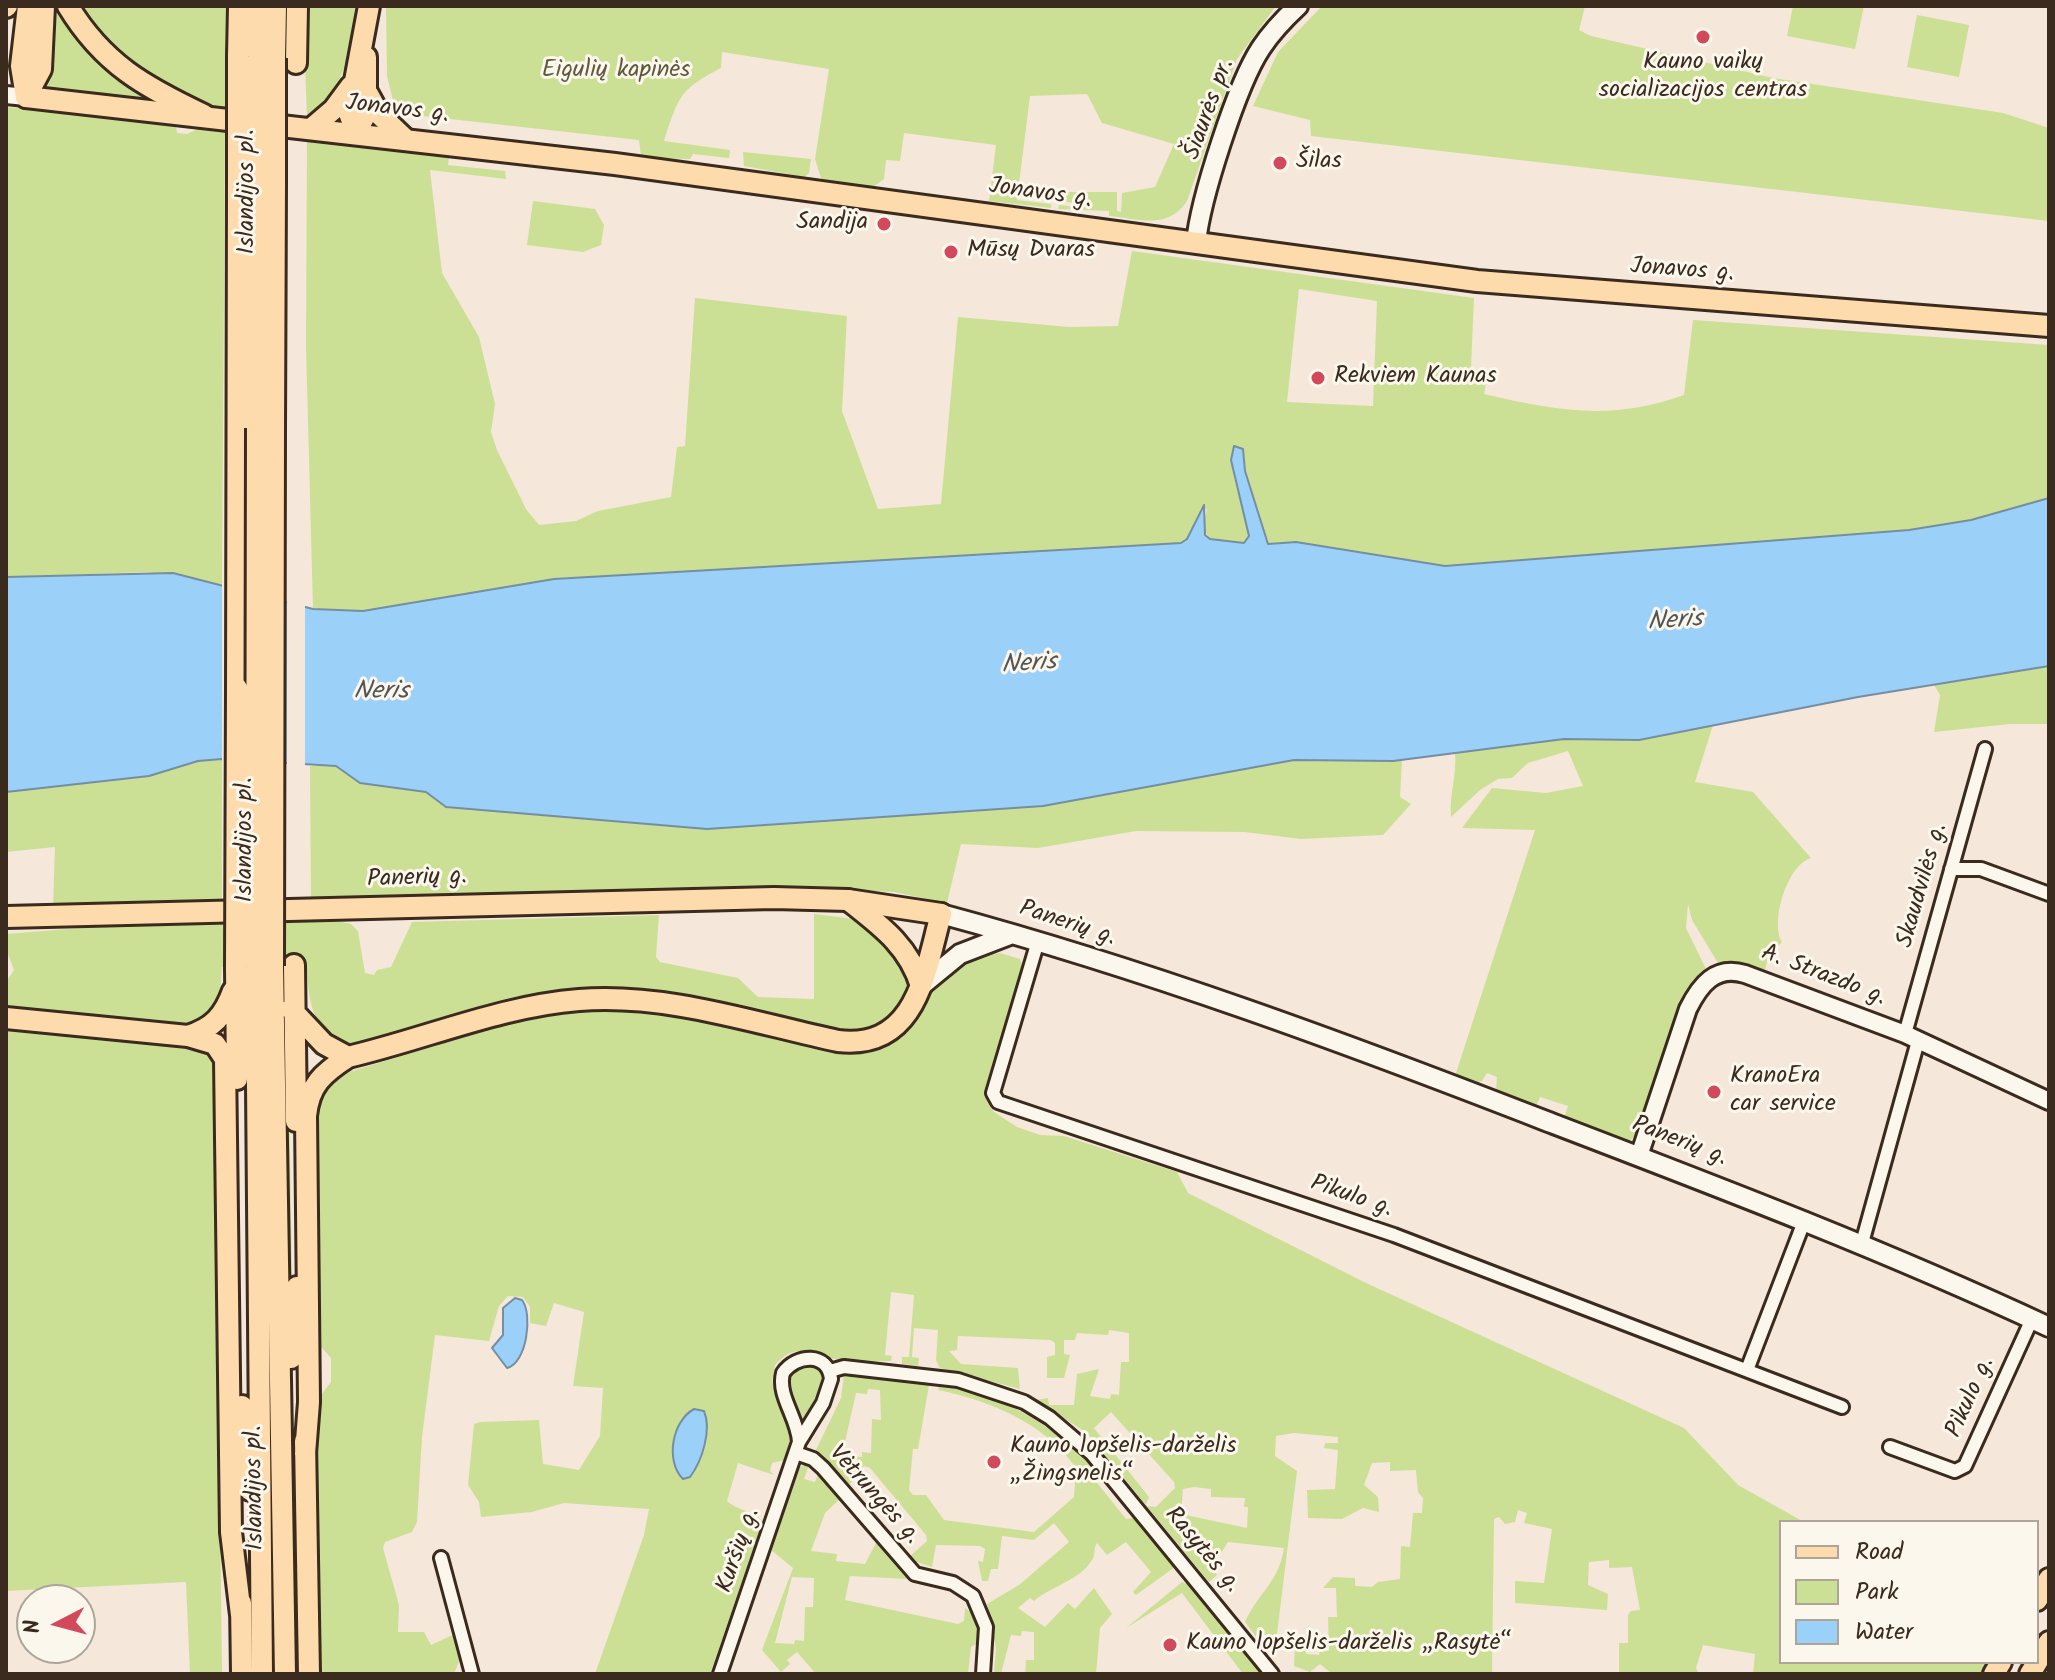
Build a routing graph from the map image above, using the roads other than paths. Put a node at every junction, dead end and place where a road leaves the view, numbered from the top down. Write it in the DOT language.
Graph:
graph roads {
  1 [pos="28,6"];
  2 [pos="44,6"];
  3 [pos="68,6"];
  4 [pos="239,6"];
  5 [pos="259,6"];
  6 [pos="276,6"];
  7 [pos="297,6"];
  8 [pos="369,6"];
  9 [pos="1298,6"];
  10 [pos="257,57"];
  11 [pos="296,63"];
  12 [pos="360,88"];
  13 [pos="16,96"];
  14 [pos="204,115"];
  15 [pos="313,127"];
  16 [pos="356,132"];
  17 [pos="404,138"];
  18 [pos="1196,243"];
  19 [pos="2049,326"];
  20 [pos="1985,749"];
  21 [pos="1951,869"];
  22 [pos="2049,894"];
  23 [pos="848,900"];
  24 [pos="941,914"];
  25 [pos="6,917"];
  26 [pos="1012,934"];
  27 [pos="1038,941"];
  28 [pos="294,965"];
  29 [pos="250,971"];
  30 [pos="921,986"];
  31 [pos="273,988"];
  32 [pos="294,1006"];
  33 [pos="6,1018"];
  34 [pos="188,1036"];
  35 [pos="1911,1038"];
  36 [pos="348,1057"];
  37 [pos="2049,1101"];
  38 [pos="1639,1156"];
  39 [pos="1805,1219"];
  40 [pos="1862,1243"];
  41 [pos="298,1275"];
  42 [pos="2040,1323"];
  43 [pos="1747,1370"];
  44 [pos="830,1371"];
  45 [pos="281,1383"];
  46 [pos="242,1396"];
  47 [pos="288,1404"];
  48 [pos="1842,1407"];
  49 [pos="797,1447"];
  50 [pos="1890,1447"];
  51 [pos="305,1454"];
  52 [pos="283,1469"];
  53 [pos="441,1558"];
  54 [pos="2049,1579"];
  55 [pos="2039,1596"];
  56 [pos="241,1615"];
  57 [pos="262,1633"];
  58 [pos="242,1674"];
  59 [pos="262,1674"];
  60 [pos="285,1674"];
  61 [pos="309,1674"];
  62 [pos="472,1674"];
  63 [pos="720,1674"];
  64 [pos="983,1674"];
  65 [pos="1272,1674"];
  1 -- 13 [label="main road"];
  2 -- 13 [label="main road"];
  3 -- 14 [label="main road"];
  4 -- 10 [label="main road"];
  5 -- 10 [label="main road, Islandijos pl."];
  6 -- 10 [label="main road, Islandijos pl."];
  7 -- 11 [label="main road"];
  8 -- 12 [label="main road"];
  9 -- 18 [label="main road, Šiaurės pr."];
  10 -- 29 [label="main road, Islandijos pl., bridge"];
  12 -- 15 [label="main road"];
  12 -- 16 [label="main road"];
  12 -- 17 [label="main road"];
  13 -- 14 [label="main road, Jonavos g."];
  14 -- 15 [label="main road, Jonavos g."];
  15 -- 16 [label="main road, Jonavos g."];
  16 -- 17 [label="main road, Jonavos g."];
  17 -- 18 [label="main road, Jonavos g."];
  18 -- 19 [label="main road, Jonavos g."];
  20 -- 21 [label="street, Skaudvilės g."];
  21 -- 22 [label="street"];
  21 -- 35 [label="street, Skaudvilės g."];
  23 -- 24 [label="main road, Panerių g."];
  23 -- 25 [label="main road, Panerių g."];
  23 -- 30 [label="main road"];
  24 -- 26 [label="main road, Panerių g."];
  24 -- 30 [label="main road"];
  26 -- 27 [label="main road, Panerių g."];
  26 -- 30 [label="main road"];
  27 -- 38 [label="main road, Panerių g."];
  27 -- 43 [label="street, Pikulo g."];
  28 -- 32 [label="main road"];
  29 -- 31 [label="main road, Islandijos pl."];
  29 -- 34 [label="main road"];
  29 -- 46 [label="main road"];
  29 -- 57 [label="main road, Islandijos pl."];
  30 -- 36 [label="main road"];
  31 -- 32 [label="main road"];
  31 -- 45 [label="main road, Islandijos pl."];
  32 -- 36 [label="main road"];
  32 -- 41 [label="main road"];
  33 -- 34 [label="main road"];
  34 -- 56 [label="main road"];
  35 -- 37 [label="street, A. Strazdo g."];
  35 -- 38 [label="street, A. Strazdo g."];
  35 -- 40 [label="street, Skaudvilės g."];
  36 -- 51 [label="main road"];
  38 -- 39 [label="main road, Panerių g."];
  39 -- 40 [label="main road, Panerių g."];
  39 -- 43 [label="street"];
  40 -- 42 [label="main road, Panerių g."];
  41 -- 47 [label="main road"];
  41 -- 51 [label="main road"];
  42 -- 50 [label="street, Pikulo g."];
  43 -- 48 [label="street, Pikulo g."];
  44 -- 49 [label="street, Kuršių g."];
  44 -- 49 [label="street"];
  44 -- 65 [label="street, Rasytės g."];
  45 -- 47 [label="main road"];
  45 -- 52 [label="main road, Islandijos pl."];
  46 -- 56 [label="main road"];
  46 -- 57 [label="main road"];
  47 -- 51 [label="main road"];
  47 -- 52 [label="main road"];
  49 -- 63 [label="street, Kuršių g."];
  49 -- 64 [label="street, Vėtrungės g."];
  51 -- 61 [label="main road"];
  52 -- 60 [label="main road, Islandijos pl."];
  53 -- 62 [label="street"];
  54 -- 55 [label="main road"];
  56 -- 58 [label="main road"];
  57 -- 59 [label="main road, Islandijos pl."];
}
